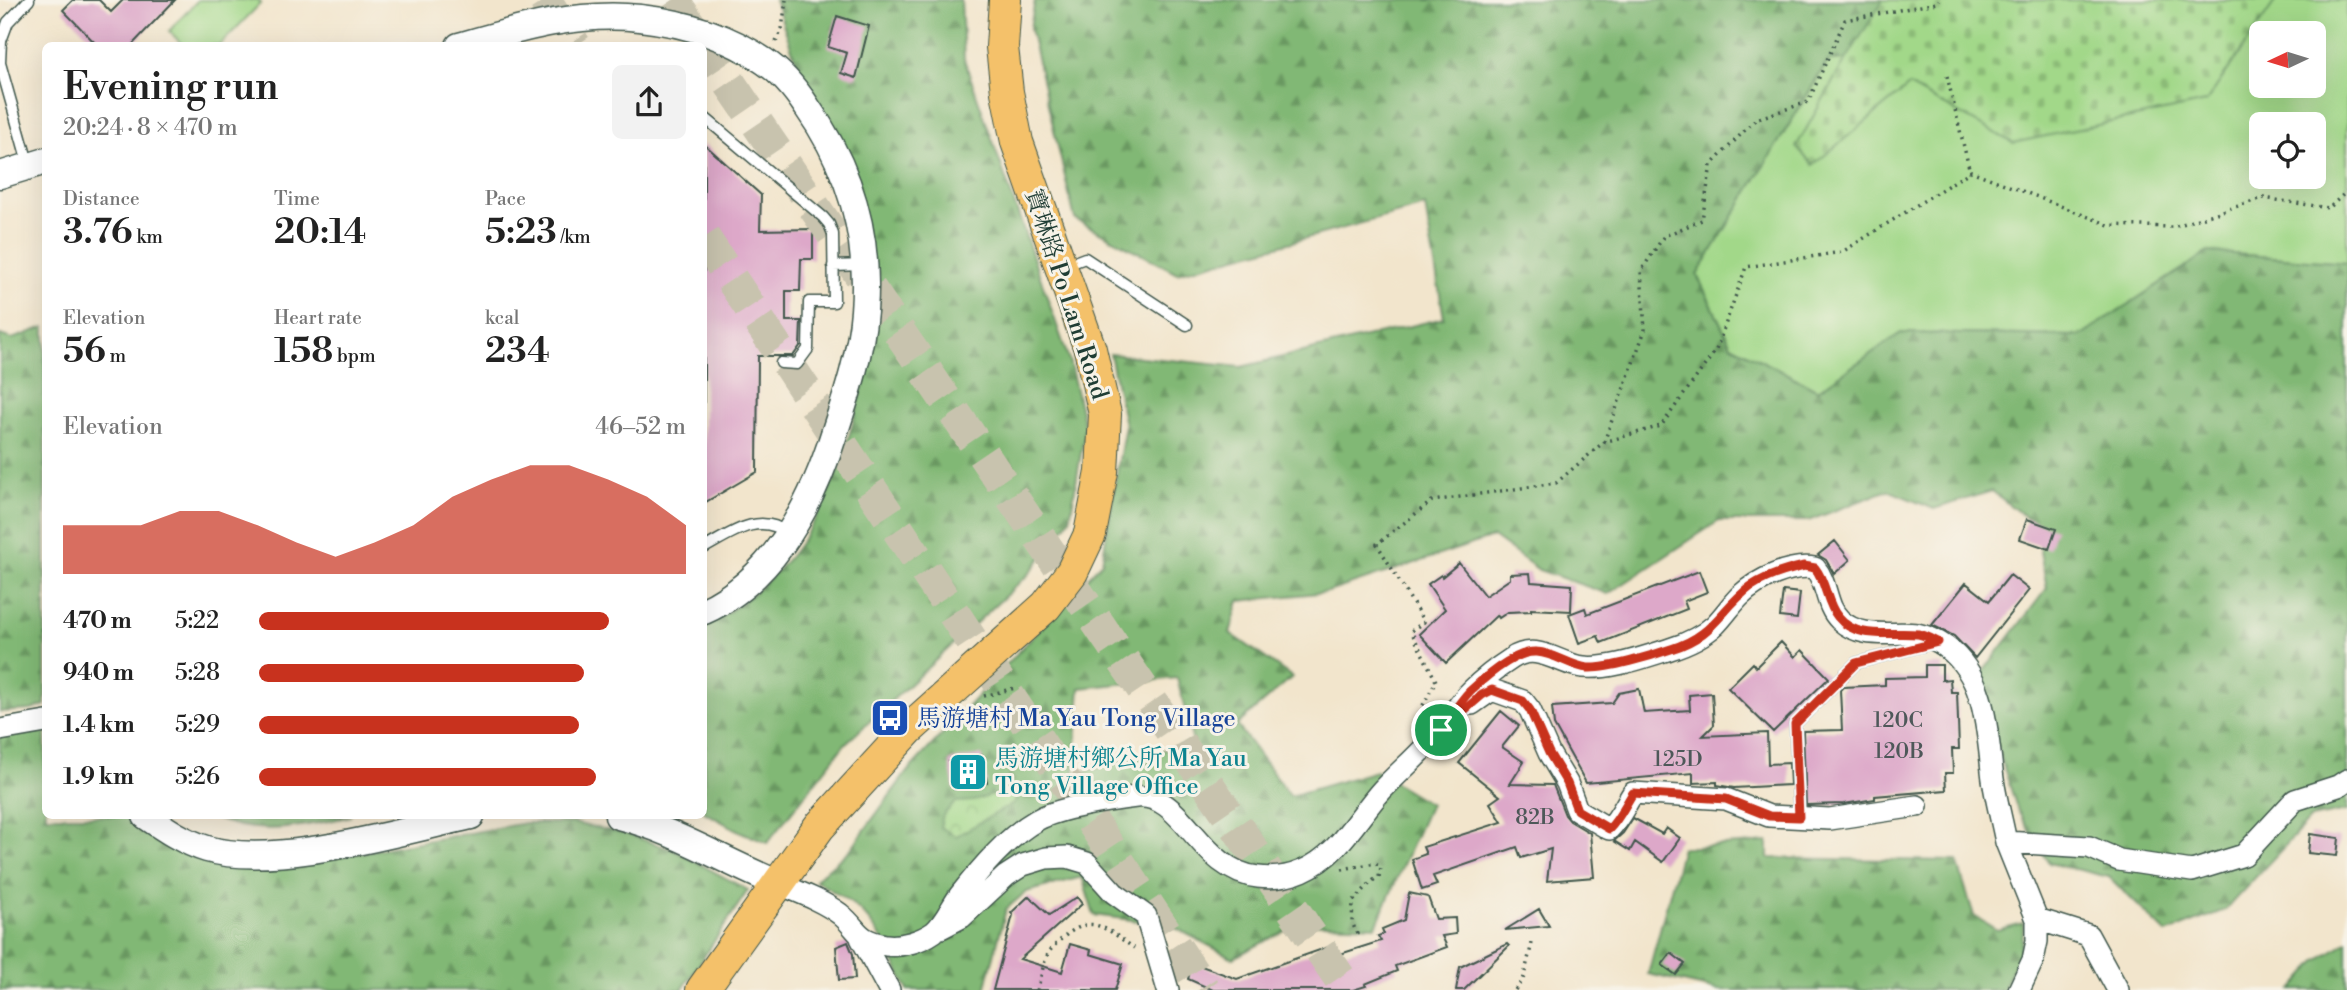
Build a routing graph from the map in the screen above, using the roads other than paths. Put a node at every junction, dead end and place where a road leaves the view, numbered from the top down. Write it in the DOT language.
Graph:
graph roads {
  1 [pos="29,0"];
  2 [pos="1005,0"];
  3 [pos="474,42"];
  4 [pos="707,120"];
  5 [pos="37,164"];
  6 [pos="0,174"];
  7 [pos="864,265"];
  8 [pos="833,266"];
  9 [pos="1061,267"];
  10 [pos="1187,325"];
  11 [pos="781,363"];
  12 [pos="789,535"];
  13 [pos="707,546"];
  14 [pos="707,610"];
  15 [pos="1938,642"];
  16 [pos="42,723"];
  17 [pos="0,730"];
  18 [pos="1441,730"];
  19 [pos="2347,780"];
  20 [pos="1917,806"];
  21 [pos="1799,817"];
  22 [pos="151,819"];
  23 [pos="456,819"];
  24 [pos="627,819"];
  25 [pos="2006,842"];
  26 [pos="777,883"];
  27 [pos="2037,919"];
  28 [pos="935,931"];
  29 [pos="861,937"];
  30 [pos="702,990"];
  31 [pos="890,990"];
  32 [pos="1168,990"];
  33 [pos="2018,990"];
  34 [pos="2118,990"];
  1 -- 5 [label="lane"];
  2 -- 9 [label="main road, 寶琳路 Po Lam Road"];
  3 -- 7 [label="street"];
  4 -- 8 [label="lane"];
  5 -- 6 [label="street"];
  7 -- 8 [label="lane"];
  7 -- 12 [label="street"];
  8 -- 11 [label="lane"];
  9 -- 10 [label="lane"];
  9 -- 26 [label="main road, 寶琳路 Po Lam Road"];
  12 -- 13 [label="lane"];
  12 -- 14 [label="street"];
  15 -- 18 [label="street"];
  15 -- 21 [label="lane"];
  15 -- 25 [label="street"];
  16 -- 17 [label="street"];
  18 -- 21 [label="street"];
  18 -- 28 [label="street"];
  19 -- 25 [label="street"];
  20 -- 21 [label="street"];
  22 -- 23 [label="street"];
  24 -- 26 [label="street"];
  25 -- 27 [label="street"];
  26 -- 29 [label="street"];
  26 -- 30 [label="main road, 寶琳路 Po Lam Road"];
  27 -- 33 [label="street"];
  27 -- 34 [label="street"];
  28 -- 29 [label="street"];
  28 -- 32 [label="street"];
  29 -- 31 [label="street"];
}
